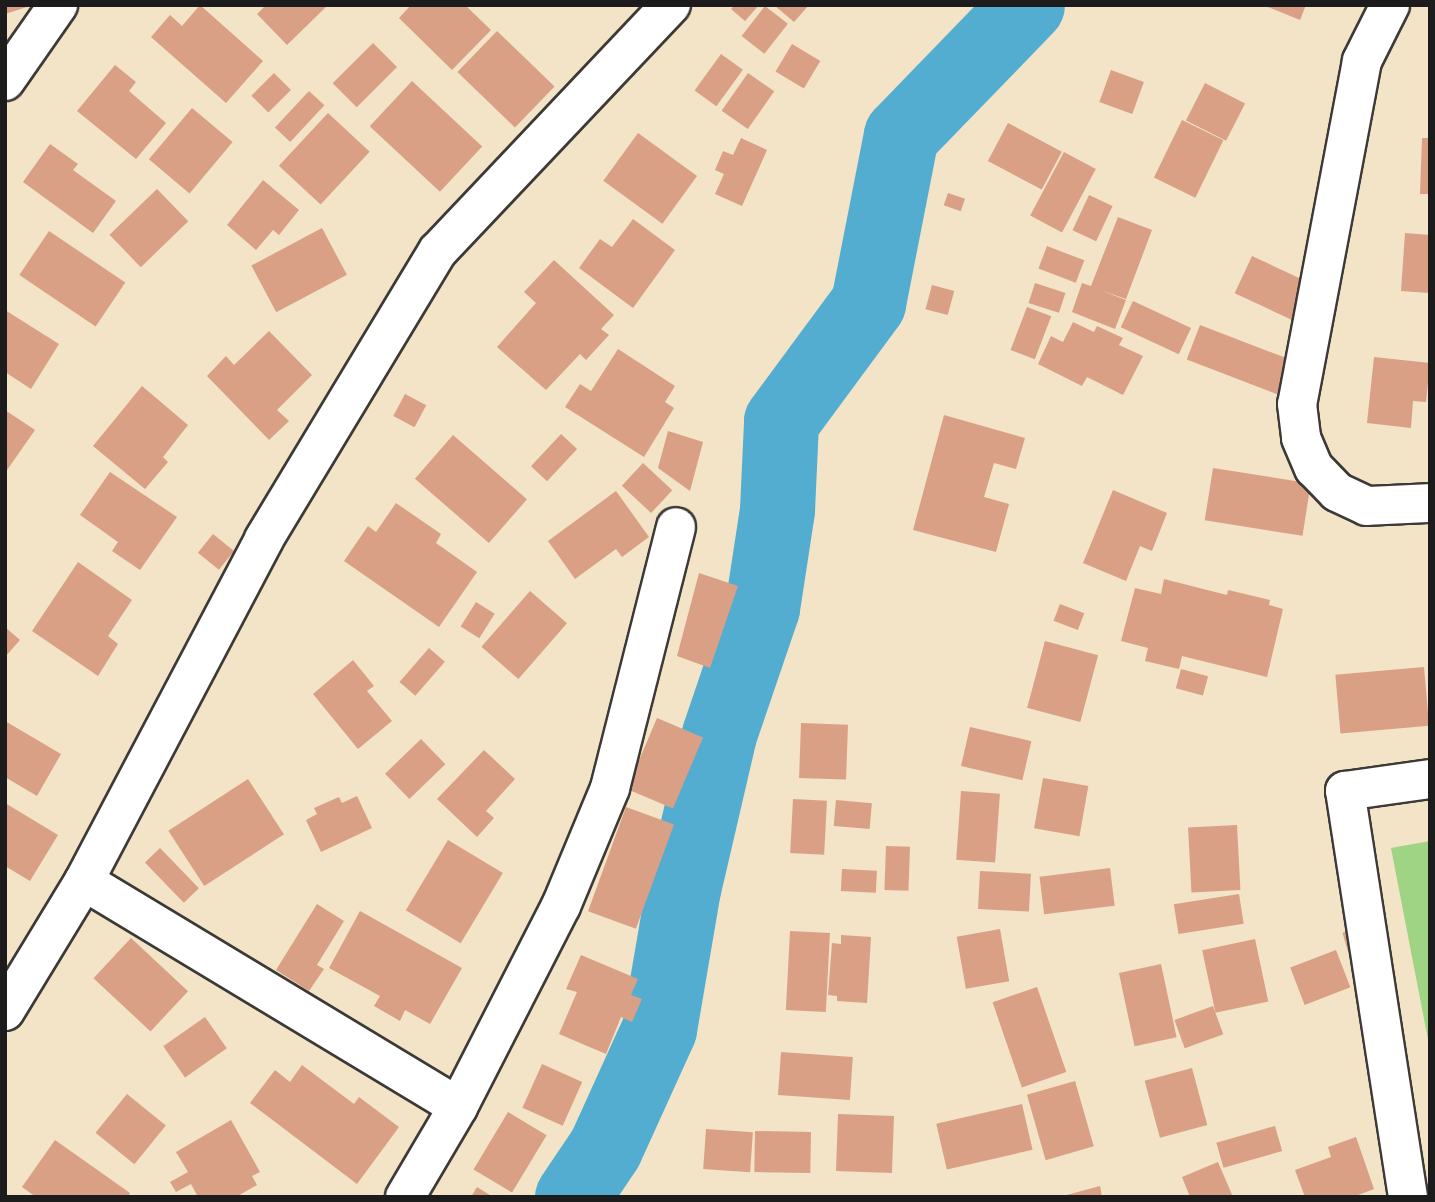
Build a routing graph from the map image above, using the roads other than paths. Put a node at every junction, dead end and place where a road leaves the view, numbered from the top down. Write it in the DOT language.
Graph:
graph roads {
  1 [pos="58,5"];
  2 [pos="1391,5"];
  3 [pos="660,9"];
  4 [pos="5,81"];
  5 [pos="1430,503"];
  6 [pos="676,527"];
  7 [pos="1430,779"];
  8 [pos="84,881"];
  9 [pos="5,1011"];
  10 [pos="458,1107"];
  11 [pos="405,1197"];
  12 [pos="1408,1197"];
  1 -- 4 [label="street"];
  2 -- 5 [label="street"];
  3 -- 8 [label="street"];
  6 -- 10 [label="street"];
  7 -- 12 [label="street"];
  8 -- 9 [label="street"];
  8 -- 10 [label="street"];
  10 -- 11 [label="street"];
}
